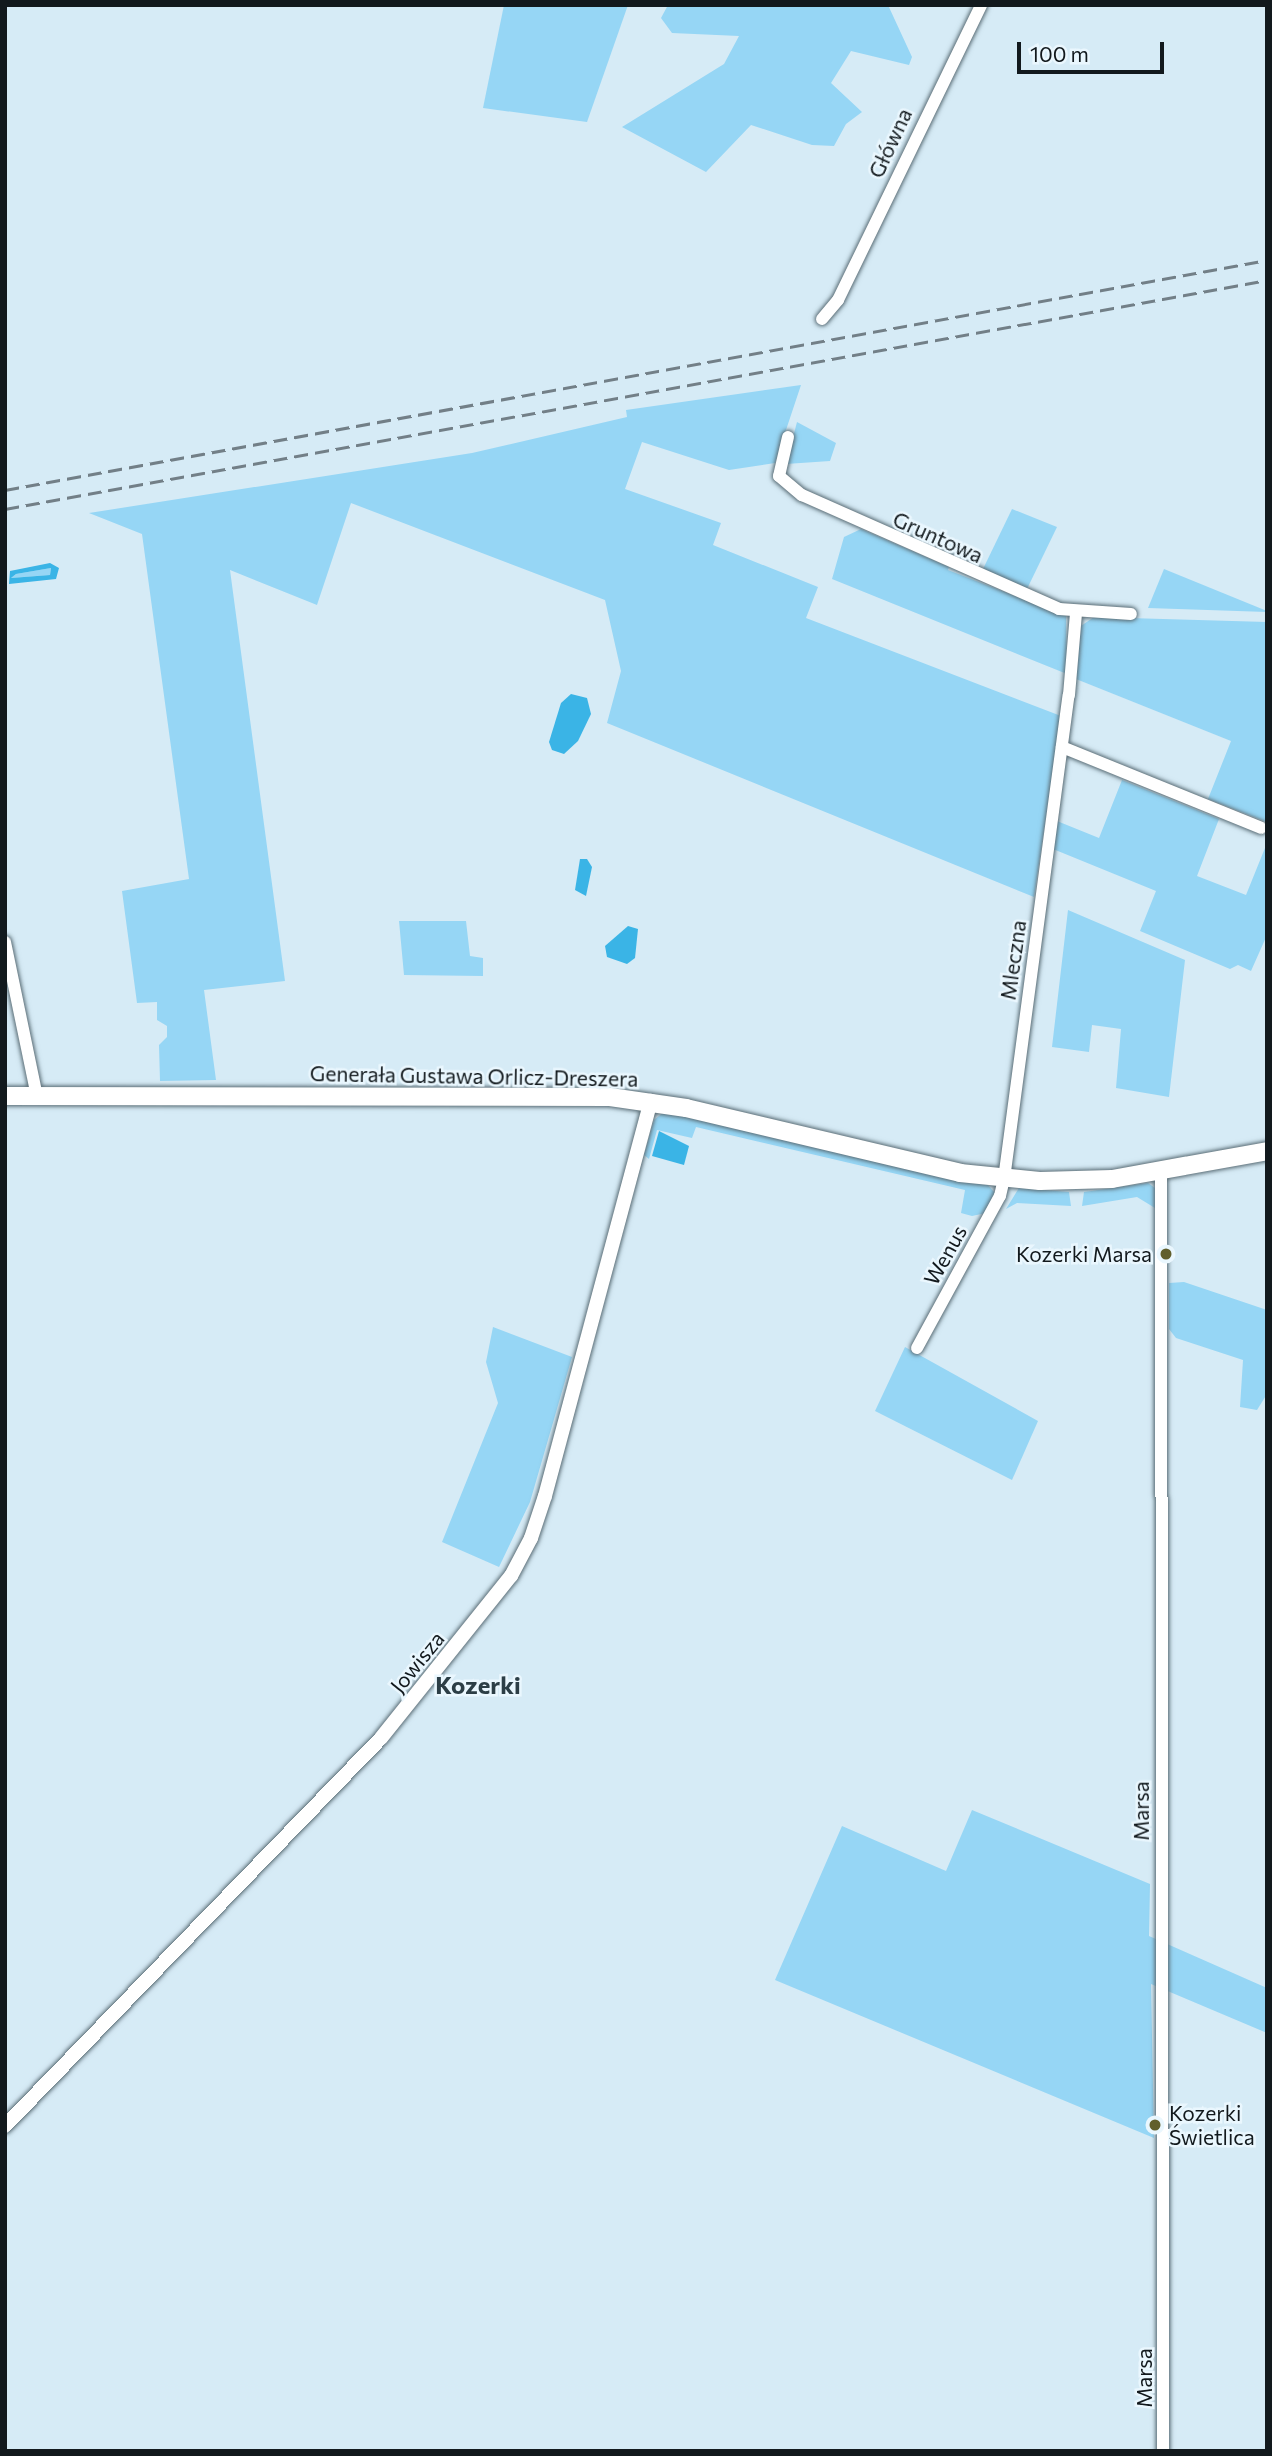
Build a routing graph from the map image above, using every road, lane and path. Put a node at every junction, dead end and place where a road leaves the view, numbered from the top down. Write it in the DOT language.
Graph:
graph roads {
  1 [pos="981,5"];
  2 [pos="822,319"];
  3 [pos="788,437"];
  4 [pos="1076,614"];
  5 [pos="1131,614"];
  6 [pos="1062,747"];
  7 [pos="1261,828"];
  8 [pos="5,942"];
  9 [pos="5,1096"];
  10 [pos="37,1097"];
  11 [pos="652,1101"];
  12 [pos="1267,1151"];
  13 [pos="1161,1171"];
  14 [pos="1004,1179"];
  15 [pos="917,1348"];
  16 [pos="5,2126"];
  17 [pos="1163,2451"];
  1 -- 2 [label="street, Główna"];
  3 -- 4 [label="street, Gruntowa"];
  4 -- 5 [label="street, Gruntowa"];
  4 -- 6 [label="street, Mleczna"];
  6 -- 7 [label="street"];
  6 -- 14 [label="street, Mleczna"];
  8 -- 10 [label="street"];
  9 -- 10 [label="main road, Generała Gustawa Orlicz-Dreszera"];
  10 -- 11 [label="main road, Generała Gustawa Orlicz-Dreszera"];
  11 -- 14 [label="main road, Generała Gustawa Orlicz-Dreszera"];
  11 -- 16 [label="street, Jowisza"];
  12 -- 13 [label="main road, Generała Gustawa Orlicz-Dreszera"];
  13 -- 14 [label="main road, Generała Gustawa Orlicz-Dreszera"];
  13 -- 17 [label="street, Marsa"];
  14 -- 15 [label="street, Wenus"];
}
